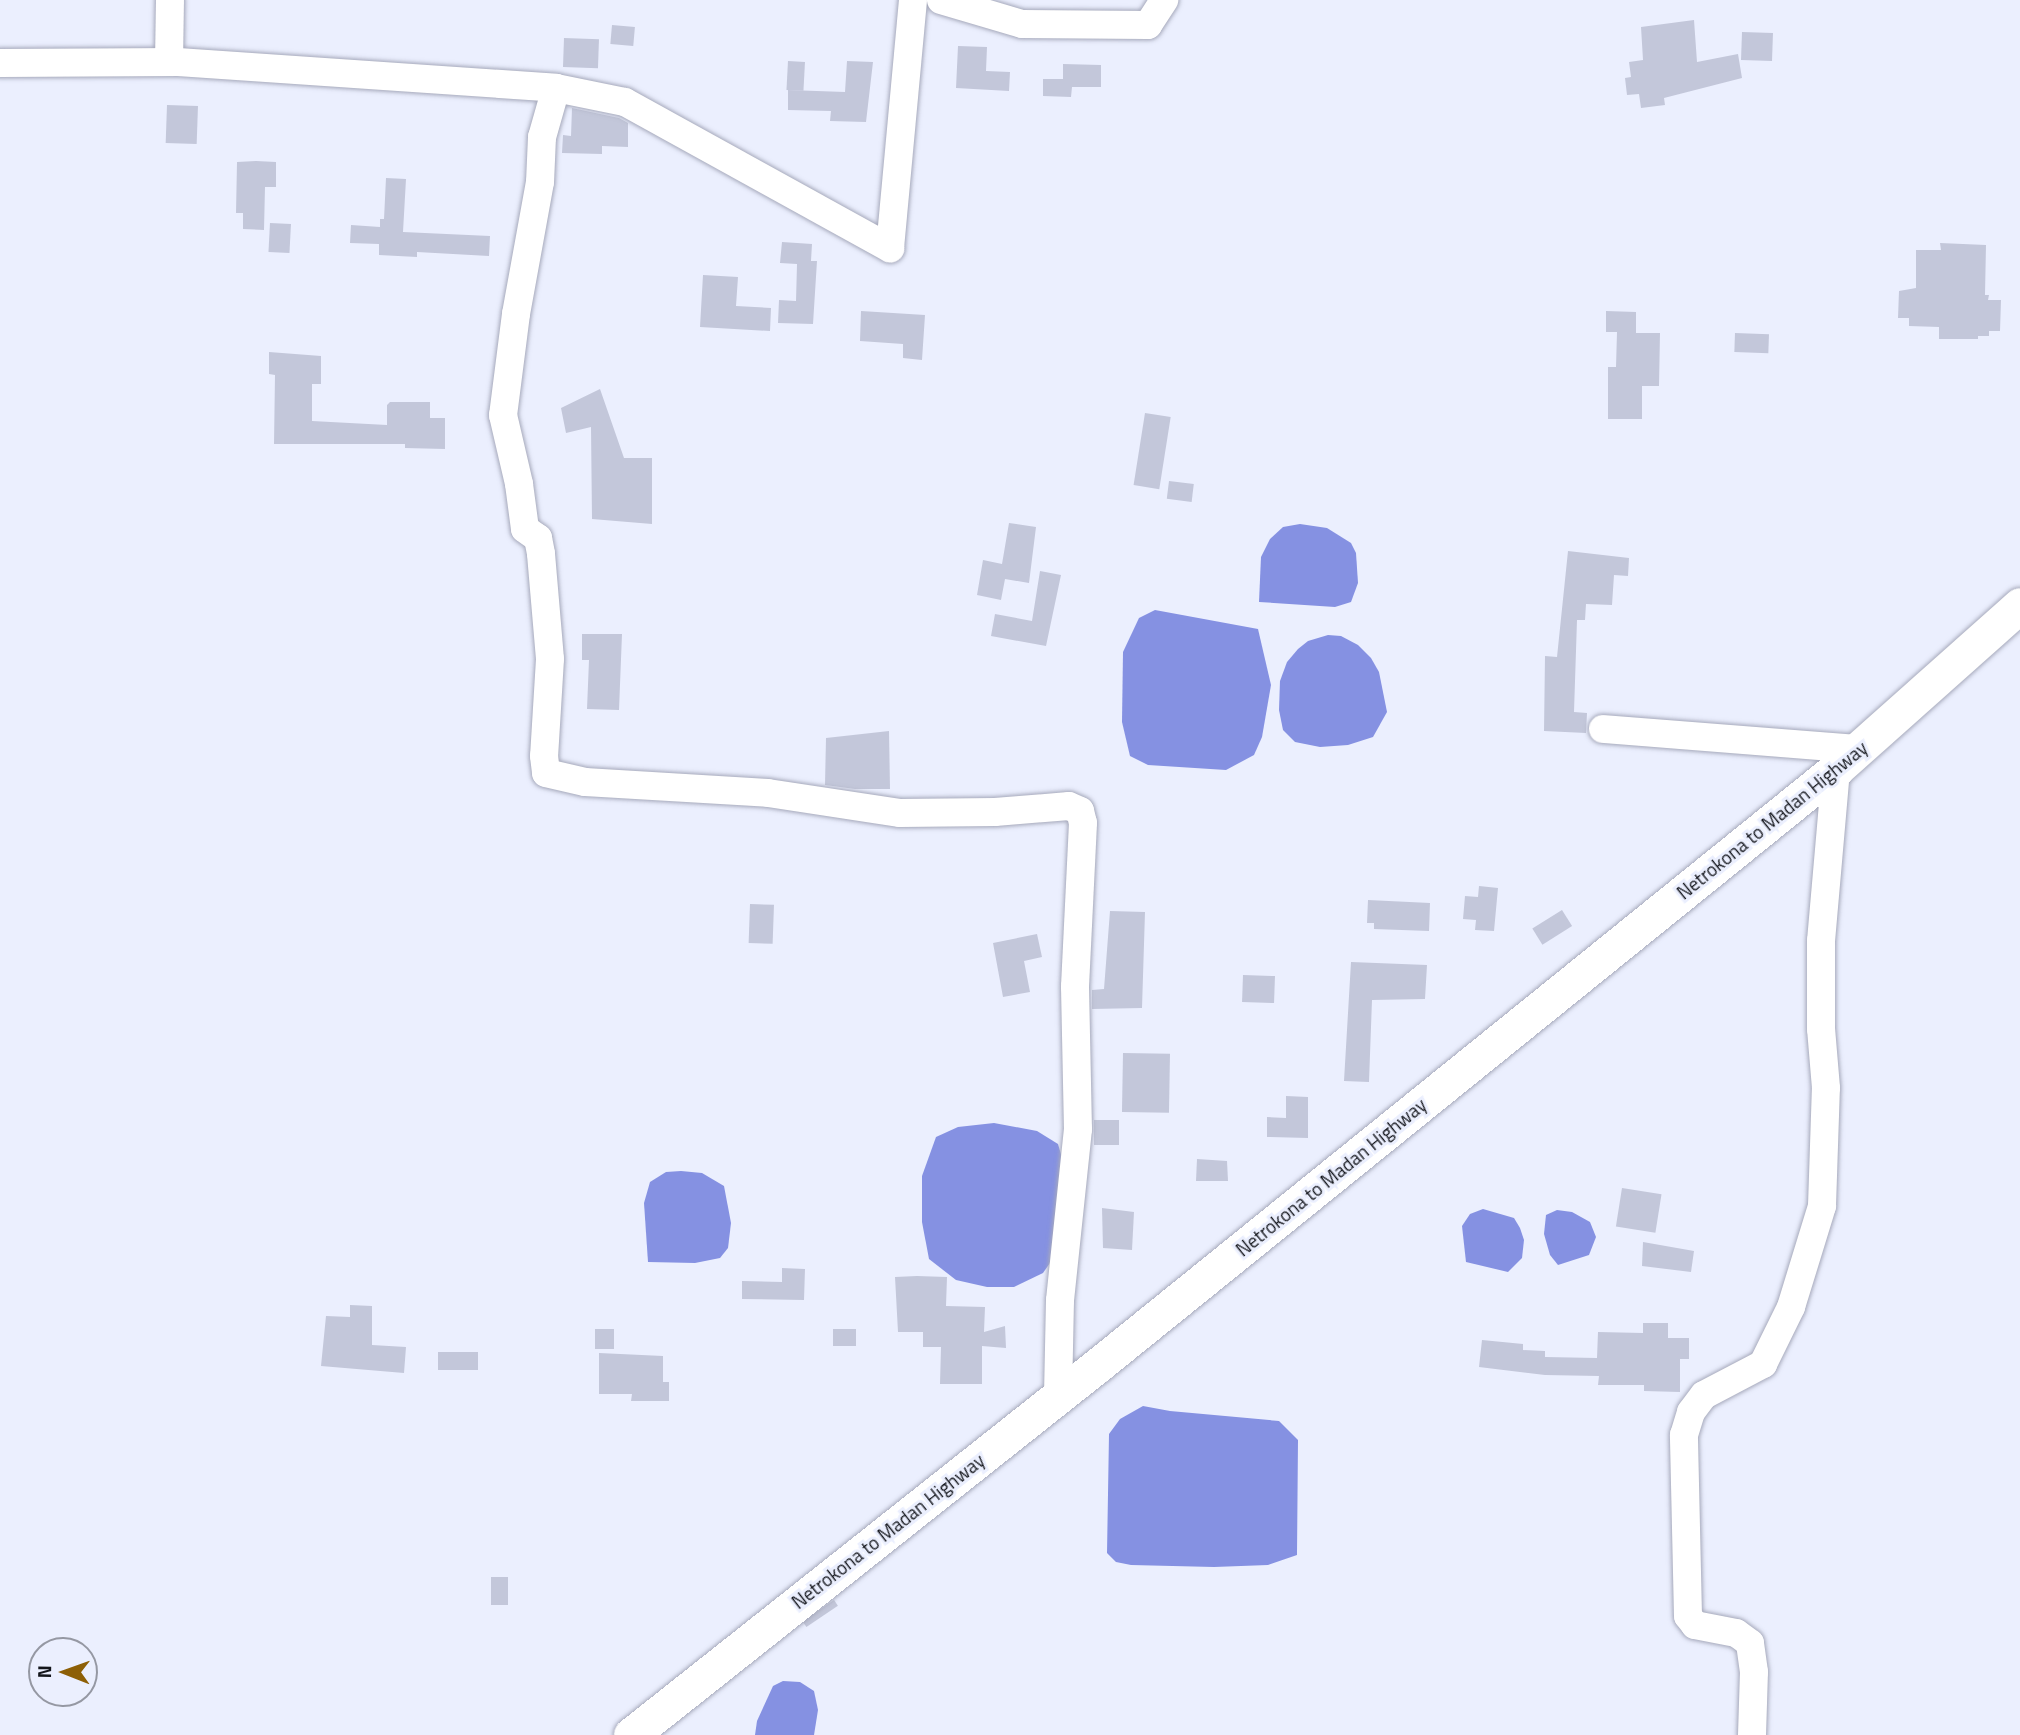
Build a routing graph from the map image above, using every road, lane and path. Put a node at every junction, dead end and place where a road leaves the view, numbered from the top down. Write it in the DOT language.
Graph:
graph roads {
  1 [pos="170,0"];
  2 [pos="913,0"];
  3 [pos="941,0"];
  4 [pos="1164,0"];
  5 [pos="169,62"];
  6 [pos="0,63"];
  7 [pos="555,88"];
  8 [pos="2020,605"];
  9 [pos="1602,729"];
  10 [pos="1848,759"];
  11 [pos="1058,1397"];
  12 [pos="631,1735"];
  13 [pos="1752,1735"];
  1 -- 5 [label="street"];
  2 -- 7 [label="street"];
  3 -- 4 [label="street"];
  5 -- 6 [label="street"];
  5 -- 7 [label="street"];
  7 -- 11 [label="street"];
  8 -- 10 [label="main road, Netrokona to Madan Highway"];
  9 -- 10 [label="street"];
  10 -- 11 [label="main road, Netrokona to Madan Highway"];
  10 -- 13 [label="street"];
  11 -- 12 [label="main road, Netrokona to Madan Highway"];
}
